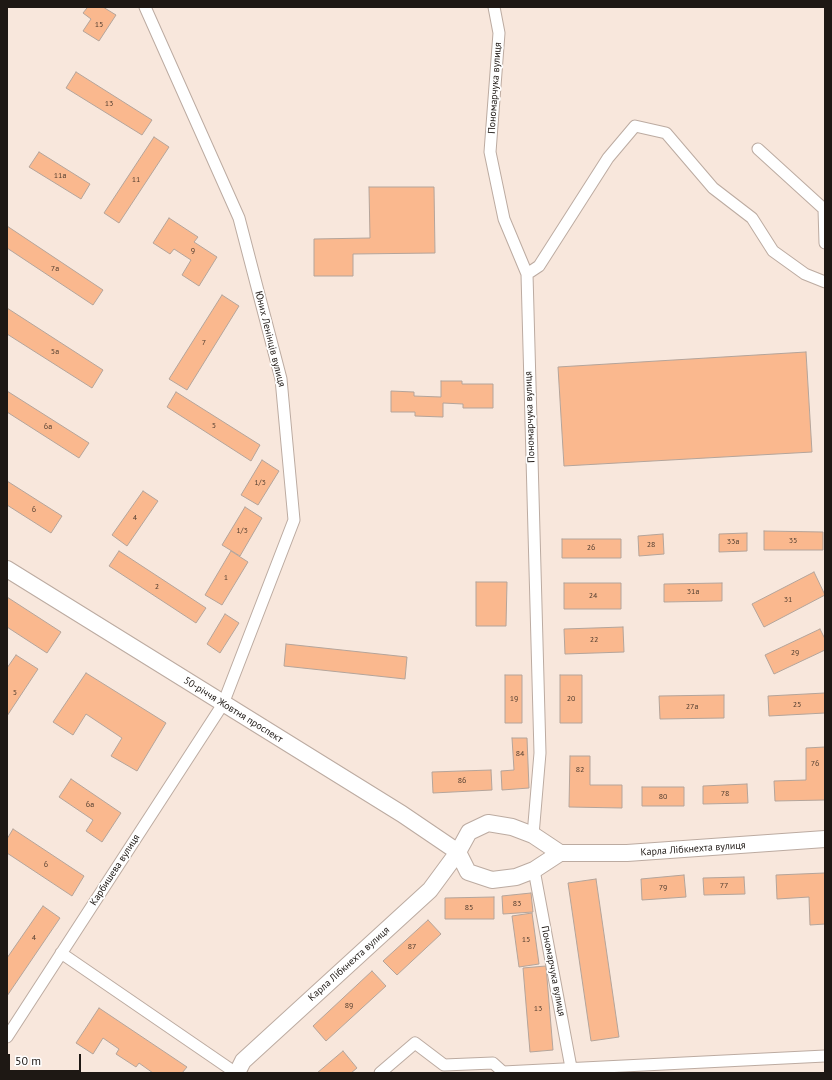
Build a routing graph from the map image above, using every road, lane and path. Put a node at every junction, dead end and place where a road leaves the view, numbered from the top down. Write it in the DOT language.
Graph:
graph roads {
  1 [pos="145,7"];
  2 [pos="494,7"];
  3 [pos="758,149"];
  4 [pos="825,210"];
  5 [pos="825,244"];
  6 [pos="527,274"];
  7 [pos="825,282"];
  8 [pos="7,569"];
  9 [pos="223,704"];
  10 [pos="533,835"];
  11 [pos="825,839"];
  12 [pos="458,852"];
  13 [pos="560,853"];
  14 [pos="534,870"];
  15 [pos="61,953"];
  16 [pos="7,1037"];
  17 [pos="825,1056"];
  18 [pos="572,1071"];
  19 [pos="236,1073"];
  20 [pos="380,1073"];
  1 -- 9 [label="street, Юних Ленінців вулиця"];
  2 -- 6 [label="street, Пономарчука вулиця"];
  3 -- 4 [label="street"];
  4 -- 5 [label="street"];
  6 -- 7 [label="street"];
  6 -- 10 [label="street, Пономарчука вулиця"];
  8 -- 9 [label="street, 50-річчя Жовтня проспект"];
  9 -- 12 [label="street, 50-річчя Жовтня проспект"];
  9 -- 15 [label="street, Карбишева вулиця"];
  10 -- 12 [label="street, Карла Лібкнехта вулиця"];
  10 -- 13 [label="street, Карла Лібкнехта вулиця"];
  11 -- 13 [label="street, Карла Лібкнехта вулиця"];
  12 -- 14 [label="street"];
  12 -- 19 [label="street, Карла Лібкнехта вулиця"];
  13 -- 14 [label="street"];
  14 -- 18 [label="street, Пономарчука вулиця"];
  15 -- 16 [label="street, Карбишева вулиця"];
  15 -- 19 [label="street"];
  17 -- 18 [label="street"];
  18 -- 20 [label="street"];
}
